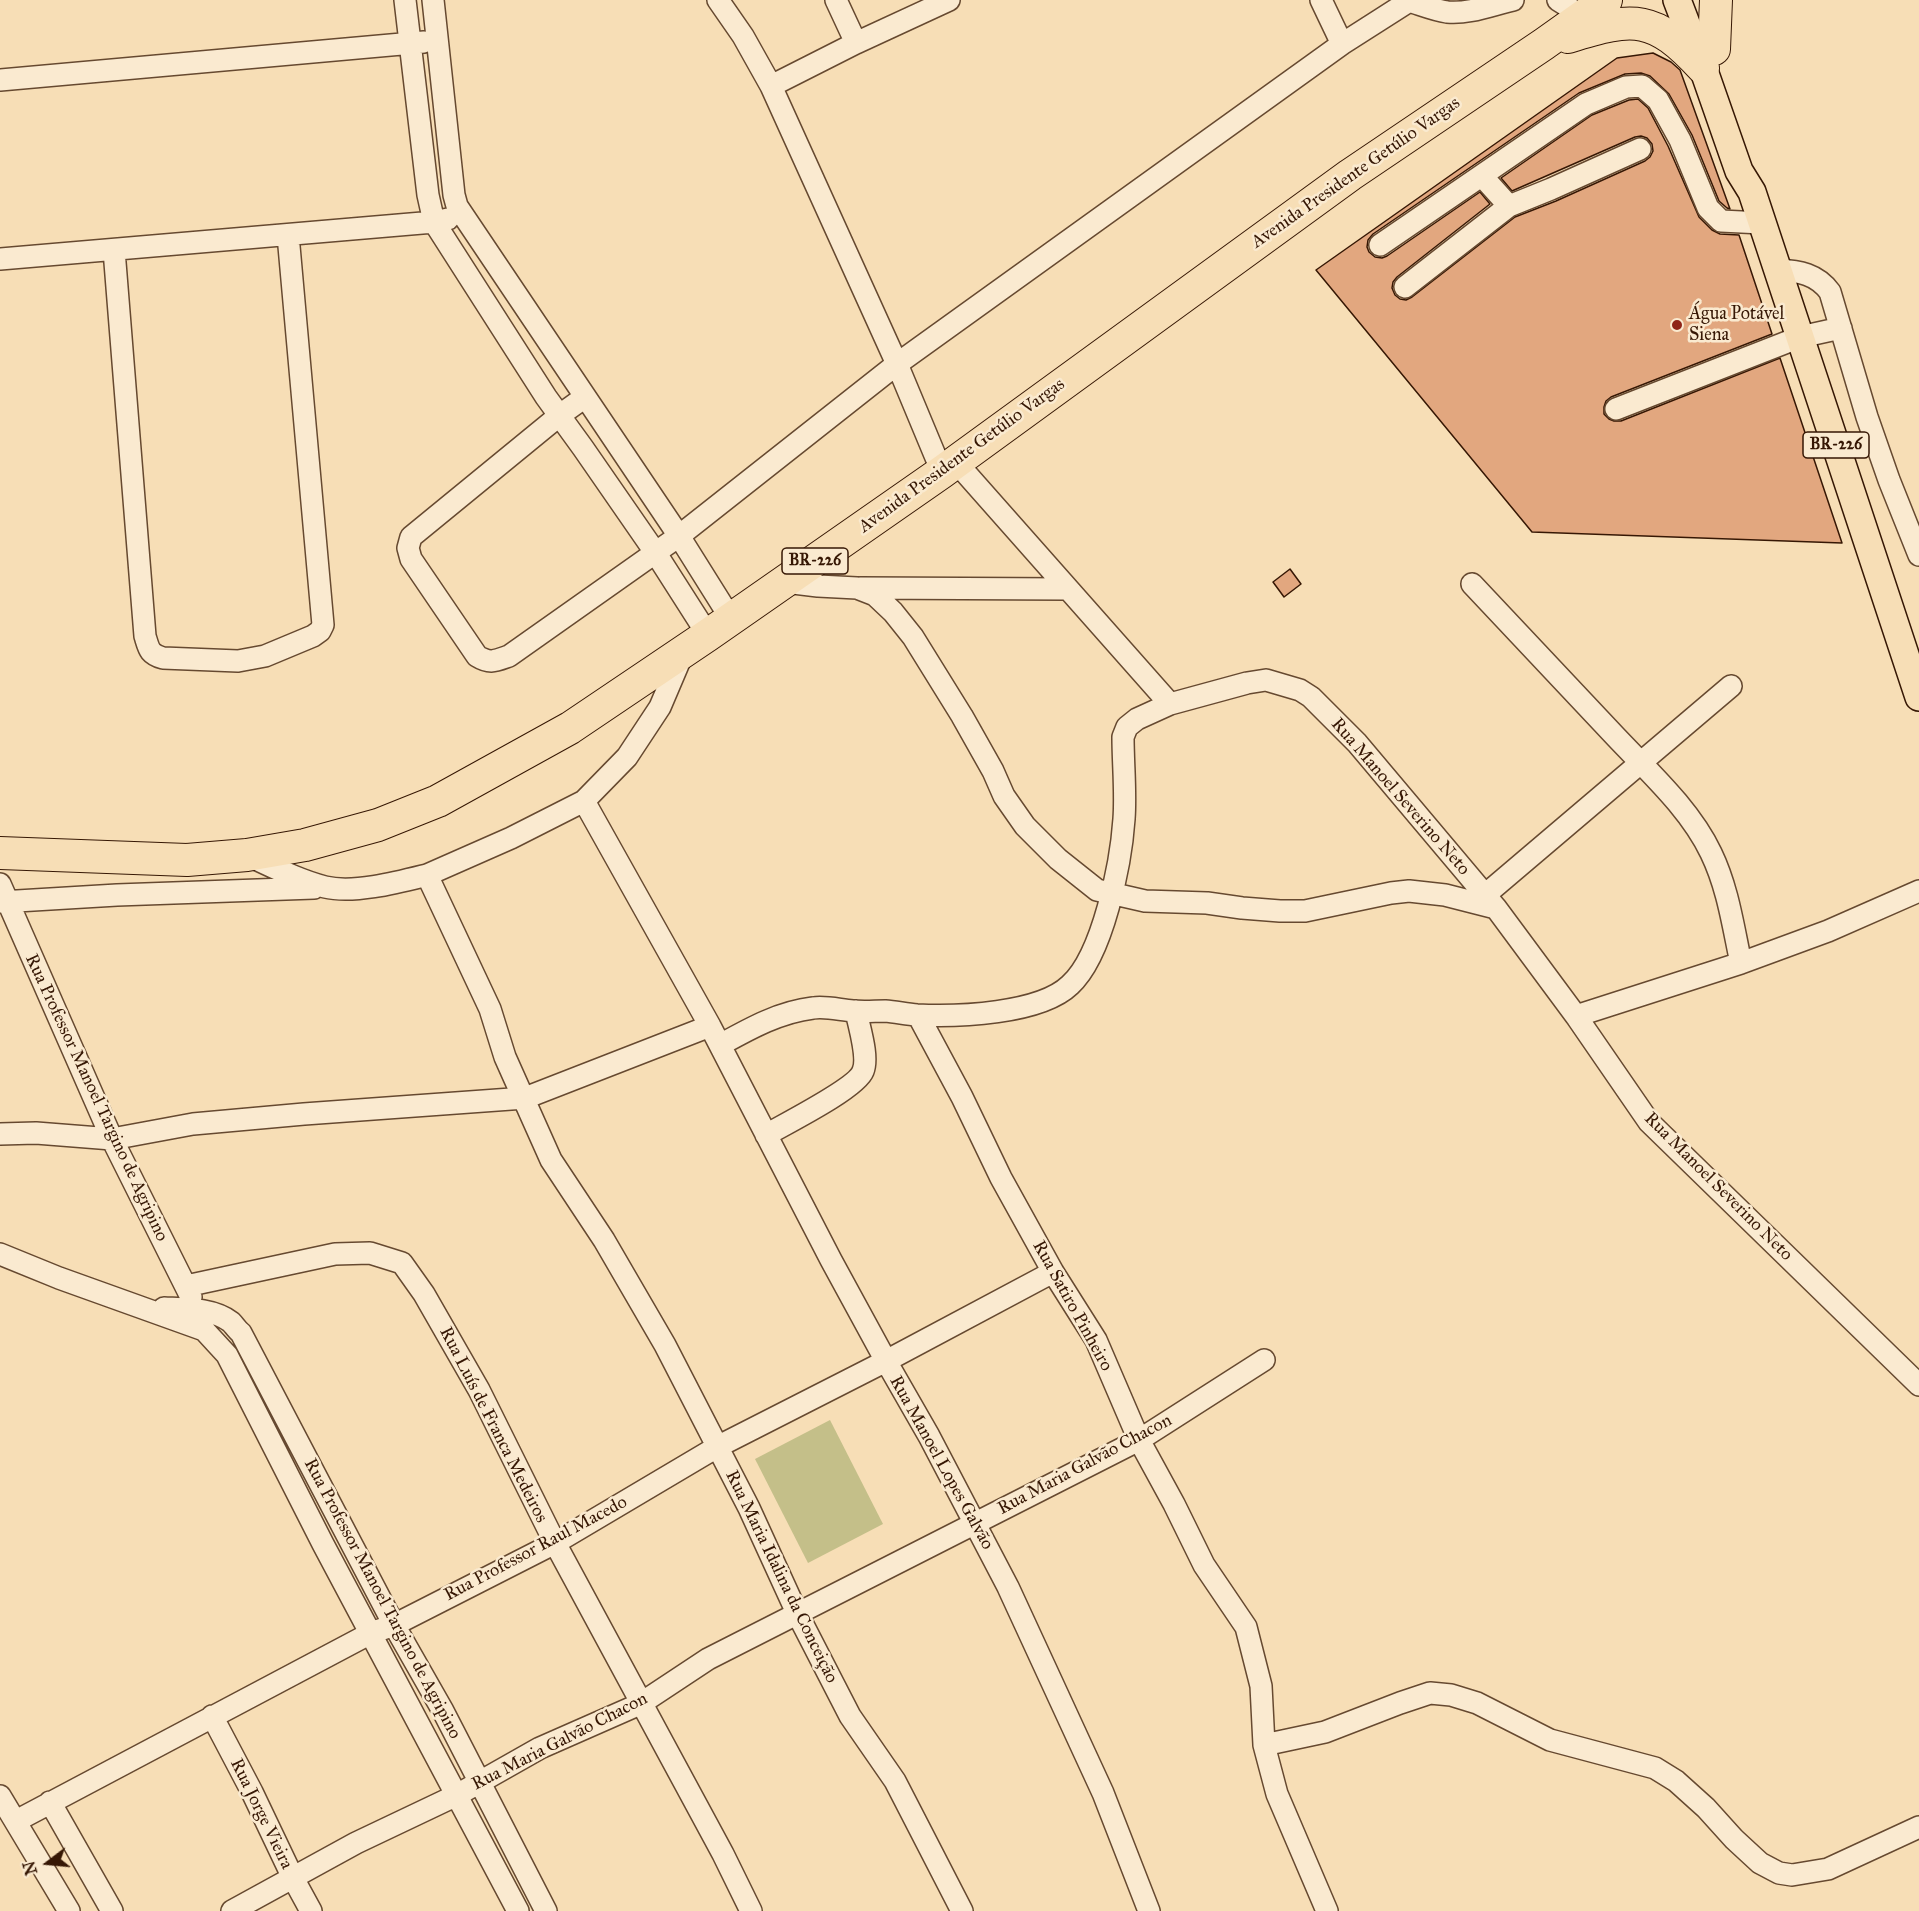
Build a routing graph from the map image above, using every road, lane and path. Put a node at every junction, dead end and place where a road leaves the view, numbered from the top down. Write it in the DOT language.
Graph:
graph roads {
  1 [pos="405,0"];
  2 [pos="433,0"];
  3 [pos="718,0"];
  4 [pos="836,0"];
  5 [pos="949,0"];
  6 [pos="1322,0"];
  7 [pos="1410,0"];
  8 [pos="1513,0"];
  9 [pos="1606,0"];
  10 [pos="1677,0"];
  11 [pos="1701,0"];
  12 [pos="1716,0"];
  13 [pos="1569,9"];
  14 [pos="438,40"];
  15 [pos="410,43"];
  16 [pos="856,43"];
  17 [pos="1342,44"];
  18 [pos="1544,44"];
  19 [pos="1709,59"];
  20 [pos="0,80"];
  21 [pos="771,86"];
  22 [pos="1640,149"];
  23 [pos="1482,177"];
  24 [pos="1509,206"];
  25 [pos="463,216"];
  26 [pos="434,222"];
  27 [pos="1762,223"];
  28 [pos="288,235"];
  29 [pos="1380,245"];
  30 [pos="114,250"];
  31 [pos="0,259"];
  32 [pos="1778,270"];
  33 [pos="1405,287"];
  34 [pos="1841,328"];
  35 [pos="1800,337"];
  36 [pos="897,364"];
  37 [pos="585,397"];
  38 [pos="1616,409"];
  39 [pos="560,415"];
  40 [pos="949,466"];
  41 [pos="679,536"];
  42 [pos="655,552"];
  43 [pos="1919,555"];
  44 [pos="785,582"];
  45 [pos="1472,584"];
  46 [pos="857,588"];
  47 [pos="1067,589"];
  48 [pos="708,635"];
  49 [pos="1731,686"];
  50 [pos="1919,697"];
  51 [pos="1170,705"];
  52 [pos="1641,763"];
  53 [pos="584,801"];
  54 [pos="0,853"];
  55 [pos="248,855"];
  56 [pos="427,875"];
  57 [pos="328,888"];
  58 [pos="1919,891"];
  59 [pos="1111,893"];
  60 [pos="2,896"];
  61 [pos="1490,901"];
  62 [pos="1741,963"];
  63 [pos="856,1011"];
  64 [pos="918,1015"];
  65 [pos="1576,1016"];
  66 [pos="710,1026"];
  67 [pos="720,1045"];
  68 [pos="525,1098"];
  69 [pos="0,1134"];
  70 [pos="766,1135"];
  71 [pos="112,1139"];
  72 [pos="0,1254"];
  73 [pos="1053,1272"];
  74 [pos="186,1286"];
  75 [pos="195,1318"];
  76 [pos="1264,1360"];
  77 [pos="886,1361"];
  78 [pos="1919,1385"];
  79 [pos="1139,1440"];
  80 [pos="717,1447"];
  81 [pos="975,1523"];
  82 [pos="555,1544"];
  83 [pos="797,1612"];
  84 [pos="394,1625"];
  85 [pos="371,1633"];
  86 [pos="640,1704"];
  87 [pos="212,1716"];
  88 [pos="1264,1745"];
  89 [pos="479,1783"];
  90 [pos="457,1795"];
  91 [pos="0,1796"];
  92 [pos="50,1802"];
  93 [pos="16,1821"];
  94 [pos="1919,1827"];
  95 [pos="293,1878"];
  96 [pos="69,1911"];
  97 [pos="112,1911"];
  98 [pos="232,1911"];
  99 [pos="311,1911"];
  100 [pos="518,1911"];
  101 [pos="546,1911"];
  102 [pos="752,1911"];
  103 [pos="962,1911"];
  104 [pos="1149,1911"];
  105 [pos="1327,1911"];
  1 -- 15 [label="street"];
  2 -- 14 [label="street"];
  3 -- 21 [label="street"];
  4 -- 16 [label="street"];
  5 -- 16 [label="street"];
  6 -- 17 [label="street"];
  7 -- 8 [label="street"];
  7 -- 17 [label="street"];
  9 -- 13 [label="highway, BR-226"];
  10 -- 19 [label="main road, BR-226"];
  11 -- 19 [label="main road, BR-226"];
  12 -- 19 [label="highway"];
  13 -- 18 [label="highway, BR-226"];
  14 -- 15 [label="street"];
  14 -- 25 [label="street"];
  15 -- 20 [label="street"];
  15 -- 26 [label="street"];
  16 -- 21 [label="street"];
  17 -- 36 [label="street"];
  18 -- 19 [label="highway"];
  18 -- 40 [label="highway, Avenida Presidente Getúlio Vargas / BR-226"];
  19 -- 27 [label="main road, BR-226"];
  21 -- 36 [label="street"];
  22 -- 24 [label="street"];
  23 -- 24 [label="street"];
  23 -- 27 [label="street"];
  23 -- 29 [label="street"];
  24 -- 33 [label="street"];
  25 -- 26 [label="street"];
  25 -- 37 [label="street"];
  26 -- 28 [label="street"];
  26 -- 39 [label="street"];
  27 -- 32 [label="main road, BR-226"];
  28 -- 30 [label="street"];
  28 -- 30 [label="street"];
  30 -- 31 [label="street"];
  32 -- 34 [label="street"];
  32 -- 35 [label="main road, BR-226"];
  34 -- 35 [label="street"];
  34 -- 43 [label="street"];
  35 -- 38 [label="street"];
  35 -- 50 [label="main road, BR-226"];
  36 -- 40 [label="street"];
  36 -- 41 [label="street"];
  37 -- 39 [label="street"];
  37 -- 41 [label="street"];
  39 -- 42 [label="street"];
  39 -- 42 [label="street"];
  40 -- 44 [label="highway, Avenida Presidente Getúlio Vargas / BR-226"];
  40 -- 47 [label="street"];
  41 -- 42 [label="street"];
  41 -- 48 [label="street"];
  42 -- 48 [label="street"];
  44 -- 46 [label="street"];
  44 -- 48 [label="highway, Avenida Presidente Getúlio Vargas / BR-226"];
  45 -- 52 [label="street"];
  46 -- 47 [label="street"];
  46 -- 59 [label="street"];
  47 -- 51 [label="street"];
  48 -- 53 [label="street"];
  48 -- 55 [label="highway, Avenida Presidente Getúlio Vargas / BR-226"];
  49 -- 52 [label="street"];
  51 -- 59 [label="street, Rua Manoel Severino Neto"];
  51 -- 61 [label="street, Rua Manoel Severino Neto"];
  52 -- 61 [label="street"];
  52 -- 62 [label="street"];
  53 -- 56 [label="street"];
  53 -- 66 [label="street, Rua Manoel Lopes Galvão"];
  54 -- 55 [label="highway, Avenida Presidente Getúlio Vargas / BR-226"];
  55 -- 57 [label="street"];
  56 -- 57 [label="street"];
  56 -- 68 [label="street, Rua Maria Idalina da Conceição"];
  57 -- 60 [label="street"];
  58 -- 62 [label="street"];
  59 -- 61 [label="street"];
  59 -- 64 [label="street, Rua Manoel Severino Neto"];
  60 -- 71 [label="street, Rua Professor Manoel Targino de Agripino"];
  61 -- 65 [label="street, Rua Manoel Severino Neto"];
  62 -- 65 [label="street"];
  63 -- 64 [label="street, Rua Manoel Severino Neto"];
  63 -- 67 [label="street, Rua Manoel Severino Neto"];
  63 -- 70 [label="street"];
  64 -- 73 [label="street, Rua Satiro Pinheiro"];
  65 -- 78 [label="street, Rua Manoel Severino Neto"];
  66 -- 67 [label="street, Rua Manoel Lopes Galvão"];
  66 -- 68 [label="street"];
  67 -- 70 [label="street, Rua Manoel Lopes Galvão"];
  68 -- 71 [label="street"];
  68 -- 80 [label="street, Rua Maria Idalina da Conceição"];
  69 -- 71 [label="street"];
  70 -- 77 [label="street, Rua Manoel Lopes Galvão"];
  71 -- 74 [label="street, Rua Professor Manoel Targino de Agripino"];
  72 -- 75 [label="street"];
  73 -- 77 [label="street, Rua Professor Raul Macedo"];
  73 -- 79 [label="street, Rua Satiro Pinheiro"];
  74 -- 75 [label="street, Rua Professor Manoel Targino de Agripino"];
  74 -- 82 [label="street, Rua Luís de Franca Medeiros"];
  75 -- 84 [label="street, Rua Professor Manoel Targino de Agripino"];
  75 -- 85 [label="street, Rua Professor Manoel Targino de Agripino"];
  76 -- 79 [label="street, Rua Maria Galvão Chacon"];
  77 -- 80 [label="street, Rua Professor Raul Macedo"];
  77 -- 81 [label="street, Rua Manoel Lopes Galvão"];
  79 -- 81 [label="street, Rua Maria Galvão Chacon"];
  79 -- 88 [label="street, Rua Satiro Pinheiro"];
  80 -- 82 [label="street, Rua Professor Raul Macedo"];
  80 -- 83 [label="street, Rua Maria Idalina da Conceição"];
  81 -- 83 [label="street, Rua Maria Galvão Chacon"];
  81 -- 104 [label="street, Rua Manoel Lopes Galvão"];
  82 -- 84 [label="street, Rua Professor Raul Macedo"];
  82 -- 86 [label="street, Rua Luís de Franca Medeiros"];
  83 -- 86 [label="street, Rua Maria Galvão Chacon"];
  83 -- 103 [label="street, Rua Maria Idalina da Conceição"];
  84 -- 85 [label="street, Rua Professor Raul Macedo"];
  84 -- 89 [label="street, Rua Professor Manoel Targino de Agripino"];
  85 -- 87 [label="street, Rua Professor Raul Macedo"];
  85 -- 90 [label="street, Rua Professor Manoel Targino de Agripino"];
  86 -- 89 [label="street, Rua Maria Galvão Chacon"];
  86 -- 102 [label="street, Rua Luís de Franca Medeiros"];
  87 -- 92 [label="street, Rua Professor Raul Macedo"];
  87 -- 95 [label="street, Rua Jorge Vieira"];
  88 -- 94 [label="street"];
  88 -- 105 [label="street"];
  89 -- 90 [label="street, Rua Maria Galvão Chacon"];
  89 -- 101 [label="street, Rua Professor Manoel Targino de Agripino"];
  90 -- 95 [label="street, Rua Maria Galvão Chacon"];
  90 -- 100 [label="street, Rua Professor Manoel Targino de Agripino"];
  91 -- 93 [label="street"];
  92 -- 93 [label="street, Rua Professor Raul Macedo"];
  92 -- 97 [label="street"];
  93 -- 96 [label="street"];
  95 -- 98 [label="street, Rua Maria Galvão Chacon"];
  95 -- 99 [label="street, Rua Jorge Vieira"];
}
